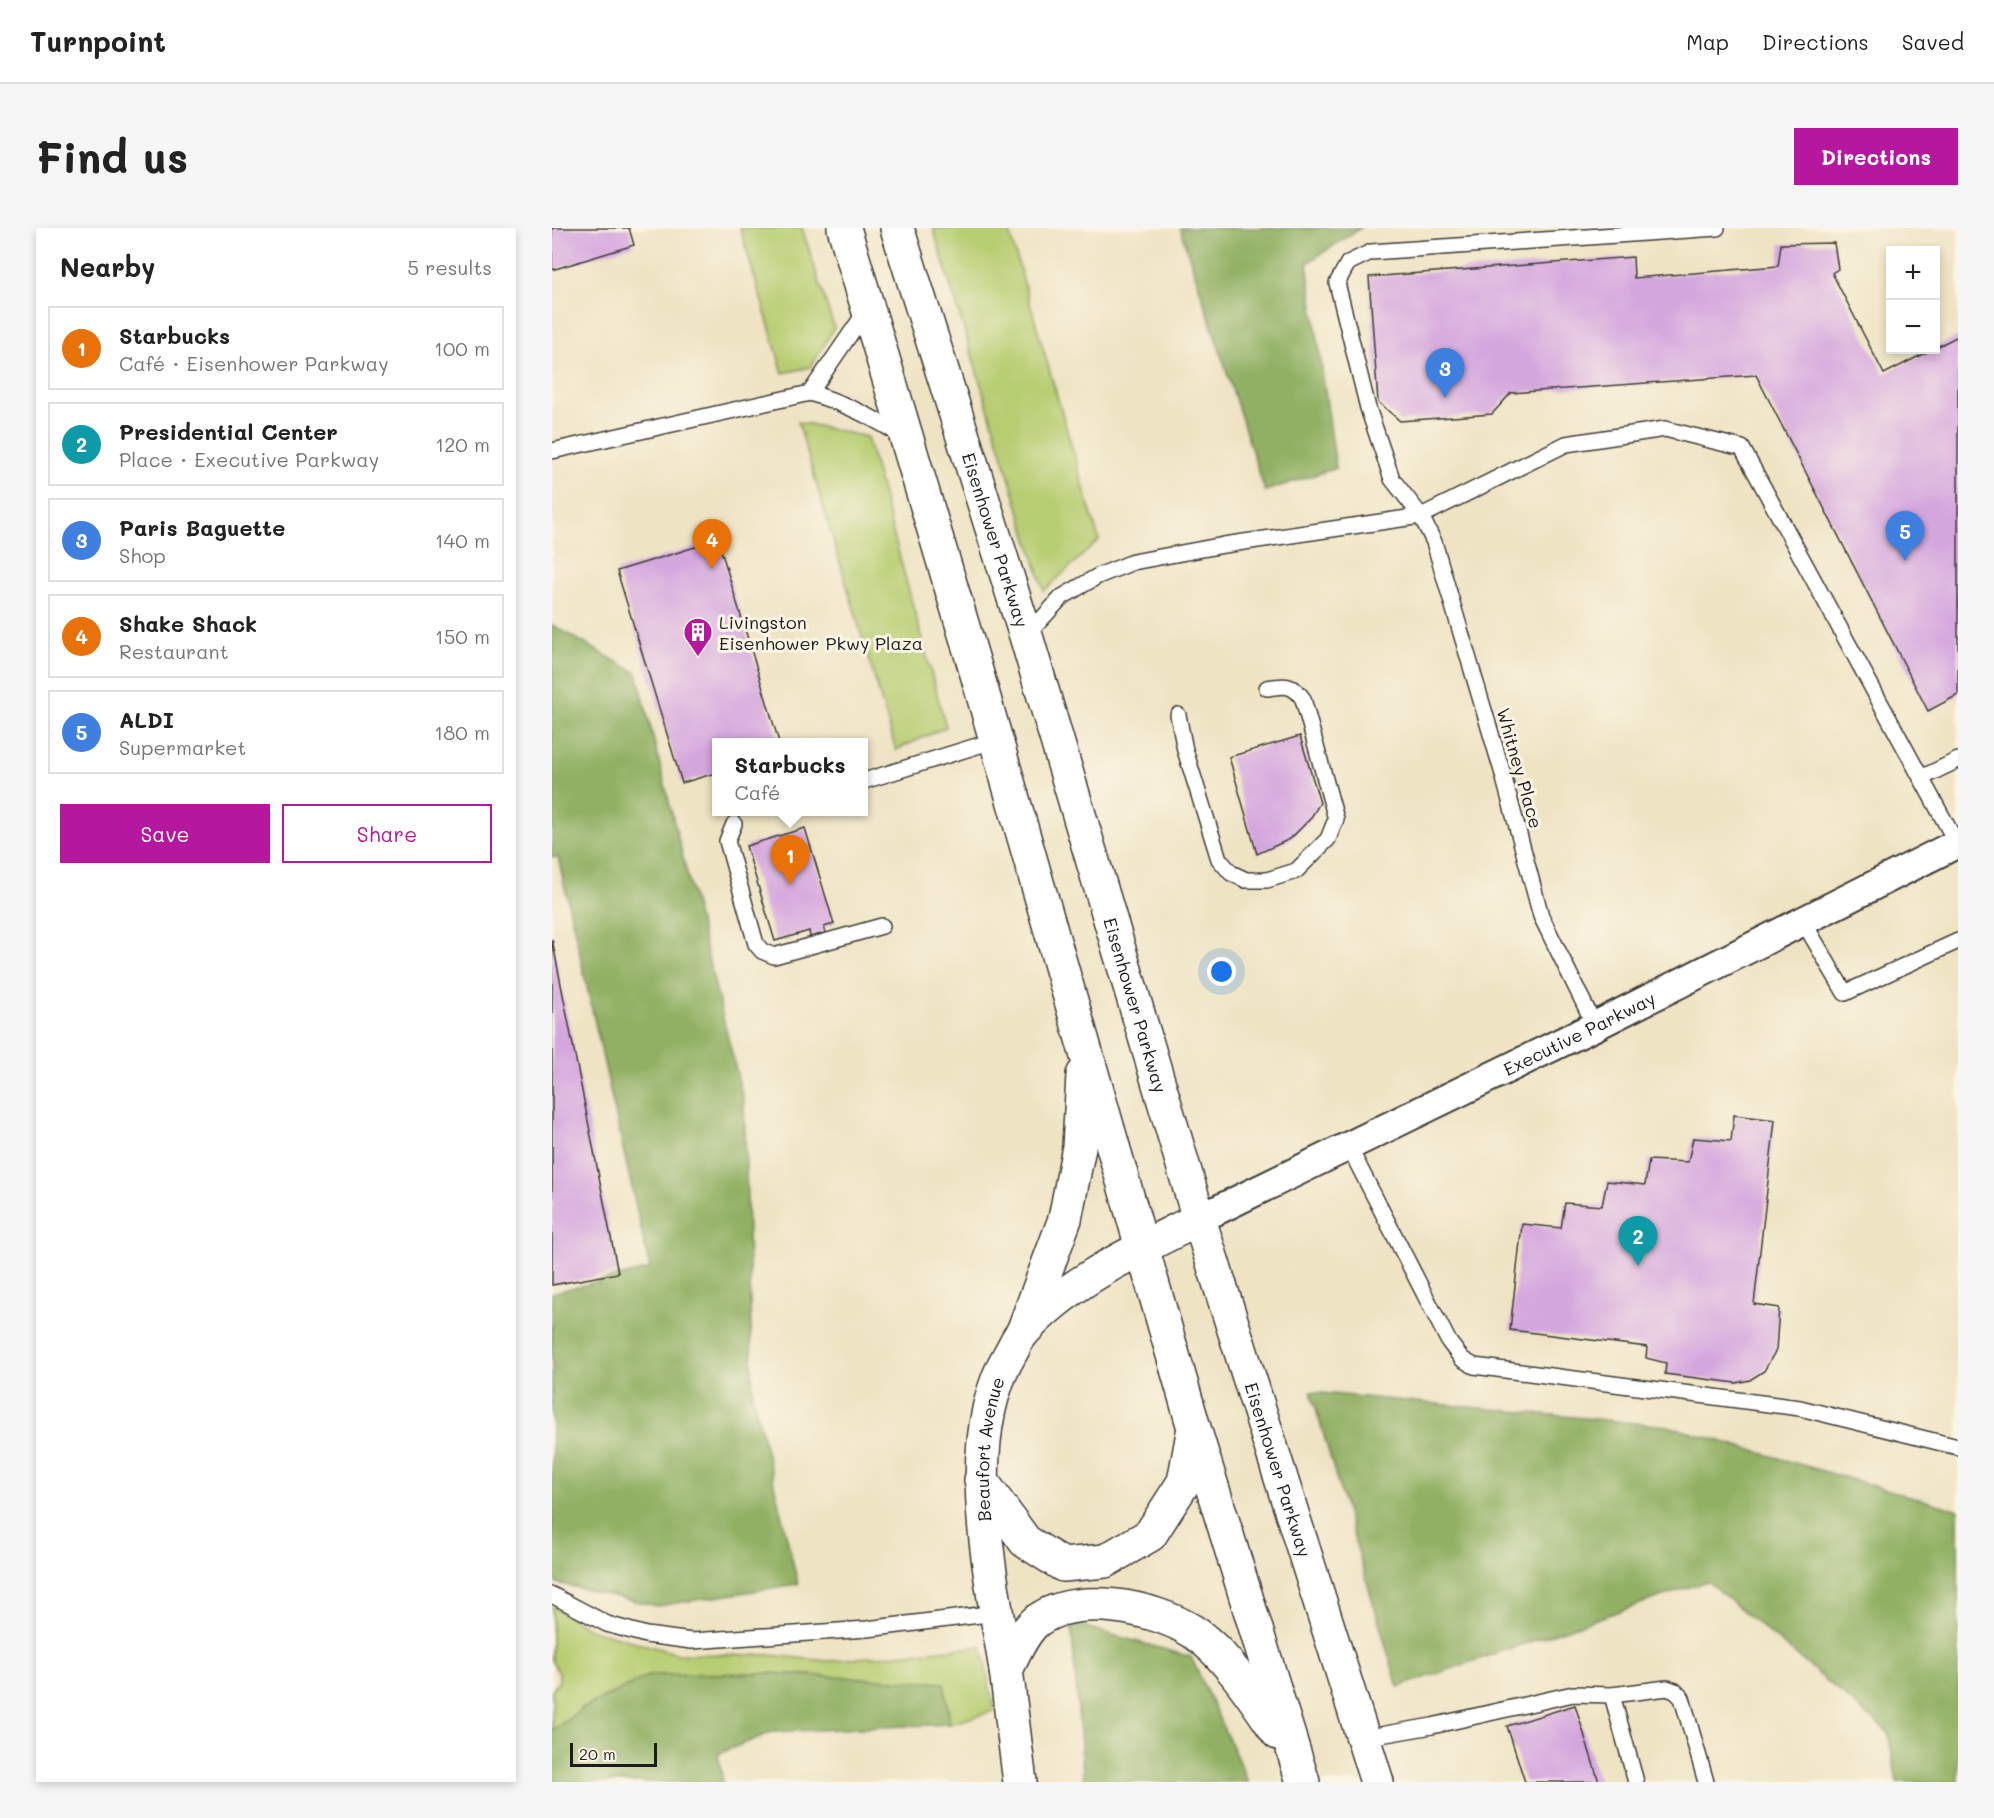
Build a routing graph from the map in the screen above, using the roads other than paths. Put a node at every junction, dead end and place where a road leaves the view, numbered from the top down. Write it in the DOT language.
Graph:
graph roads {
  1 [pos="844,228"];
  2 [pos="897,228"];
  3 [pos="1717,228"];
  4 [pos="868,308"];
  5 [pos="810,393"];
  6 [pos="907,439"];
  7 [pos="552,452"];
  8 [pos="1421,516"];
  9 [pos="1026,636"];
  10 [pos="1267,688"];
  11 [pos="1178,715"];
  12 [pos="996,740"];
  13 [pos="1958,760"];
  14 [pos="1921,778"];
  15 [pos="868,780"];
  16 [pos="734,824"];
  17 [pos="1957,843"];
  18 [pos="1803,921"];
  19 [pos="882,926"];
  20 [pos="1958,941"];
  21 [pos="1595,1026"];
  22 [pos="1085,1052"];
  23 [pos="1349,1148"];
  24 [pos="1199,1220"];
  25 [pos="1143,1247"];
  26 [pos="1023,1332"];
  27 [pos="1194,1428"];
  28 [pos="1958,1447"];
  29 [pos="981,1480"];
  30 [pos="552,1595"];
  31 [pos="996,1614"];
  32 [pos="1006,1670"];
  33 [pos="1612,1695"];
  34 [pos="1363,1738"];
  35 [pos="1300,1771"];
  36 [pos="1020,1782"];
  37 [pos="1377,1782"];
  38 [pos="1636,1782"];
  39 [pos="1706,1782"];
  1 -- 4 [label="main road"];
  2 -- 9 [label="main road, Eisenhower Parkway"];
  3 -- 8 [label="lane, Whitney Place"];
  4 -- 5 [label="lane"];
  4 -- 6 [label="main road"];
  5 -- 6 [label="lane"];
  5 -- 7 [label="lane"];
  6 -- 12 [label="main road"];
  8 -- 9 [label="lane"];
  8 -- 14 [label="lane"];
  8 -- 21 [label="lane, Whitney Place"];
  9 -- 24 [label="main road, Eisenhower Parkway"];
  10 -- 11 [label="lane"];
  12 -- 15 [label="lane"];
  12 -- 22 [label="main road"];
  13 -- 14 [label="lane"];
  14 -- 17 [label="lane"];
  16 -- 19 [label="lane"];
  17 -- 18 [label="street, Executive Parkway"];
  18 -- 20 [label="lane"];
  18 -- 21 [label="street, Executive Parkway"];
  21 -- 23 [label="street, Executive Parkway"];
  22 -- 25 [label="main road"];
  22 -- 26 [label="main road"];
  23 -- 24 [label="street, Executive Parkway"];
  23 -- 28 [label="lane"];
  24 -- 25 [label="main road, Beaufort Avenue"];
  24 -- 34 [label="main road, Eisenhower Parkway"];
  25 -- 26 [label="main road, Beaufort Avenue"];
  25 -- 27 [label="main road"];
  26 -- 29 [label="main road, Beaufort Avenue"];
  27 -- 29 [label="main road"];
  27 -- 35 [label="main road"];
  29 -- 31 [label="main road, Beaufort Avenue"];
  30 -- 31 [label="lane"];
  31 -- 32 [label="main road, Beaufort Avenue"];
  32 -- 35 [label="main road"];
  32 -- 36 [label="main road, Beaufort Avenue"];
  33 -- 34 [label="lane"];
  33 -- 38 [label="lane"];
  33 -- 39 [label="lane"];
  34 -- 37 [label="main road, Eisenhower Parkway"];
}
